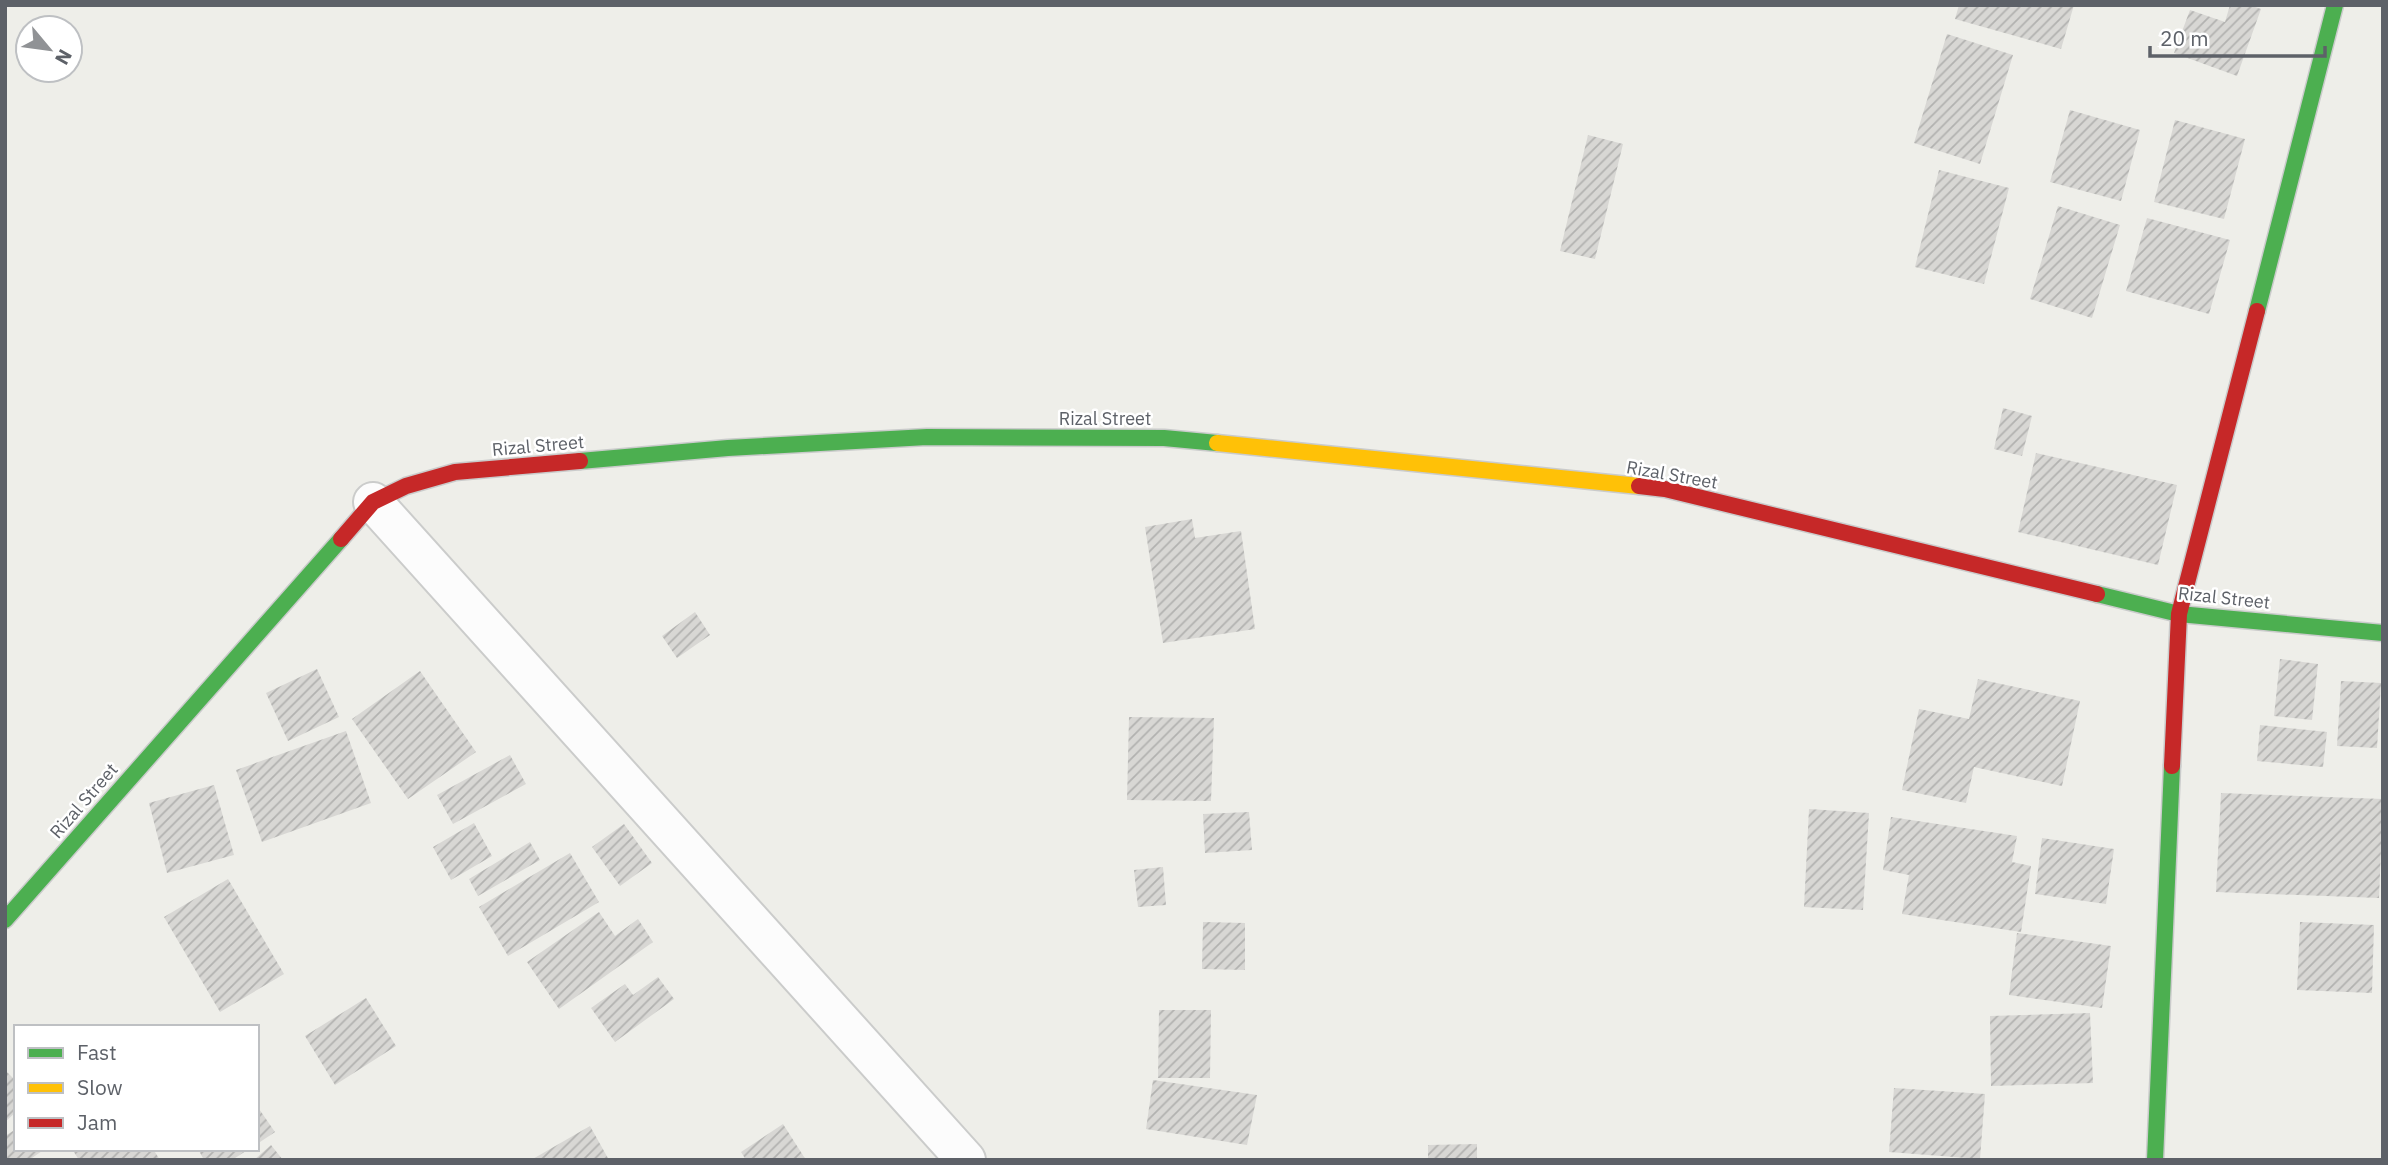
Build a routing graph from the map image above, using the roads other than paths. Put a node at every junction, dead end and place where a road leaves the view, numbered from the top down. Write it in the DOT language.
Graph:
graph roads {
  1 [pos="2335,5"];
  2 [pos="373,502"];
  3 [pos="2179,614"];
  4 [pos="2383,633"];
  5 [pos="5,920"];
  6 [pos="966,1160"];
  7 [pos="2155,1160"];
  1 -- 3 [label="street"];
  2 -- 3 [label="street, Rizal Street"];
  2 -- 5 [label="street, Rizal Street"];
  2 -- 6 [label="street"];
  3 -- 4 [label="street, Rizal Street"];
  3 -- 7 [label="street"];
}
